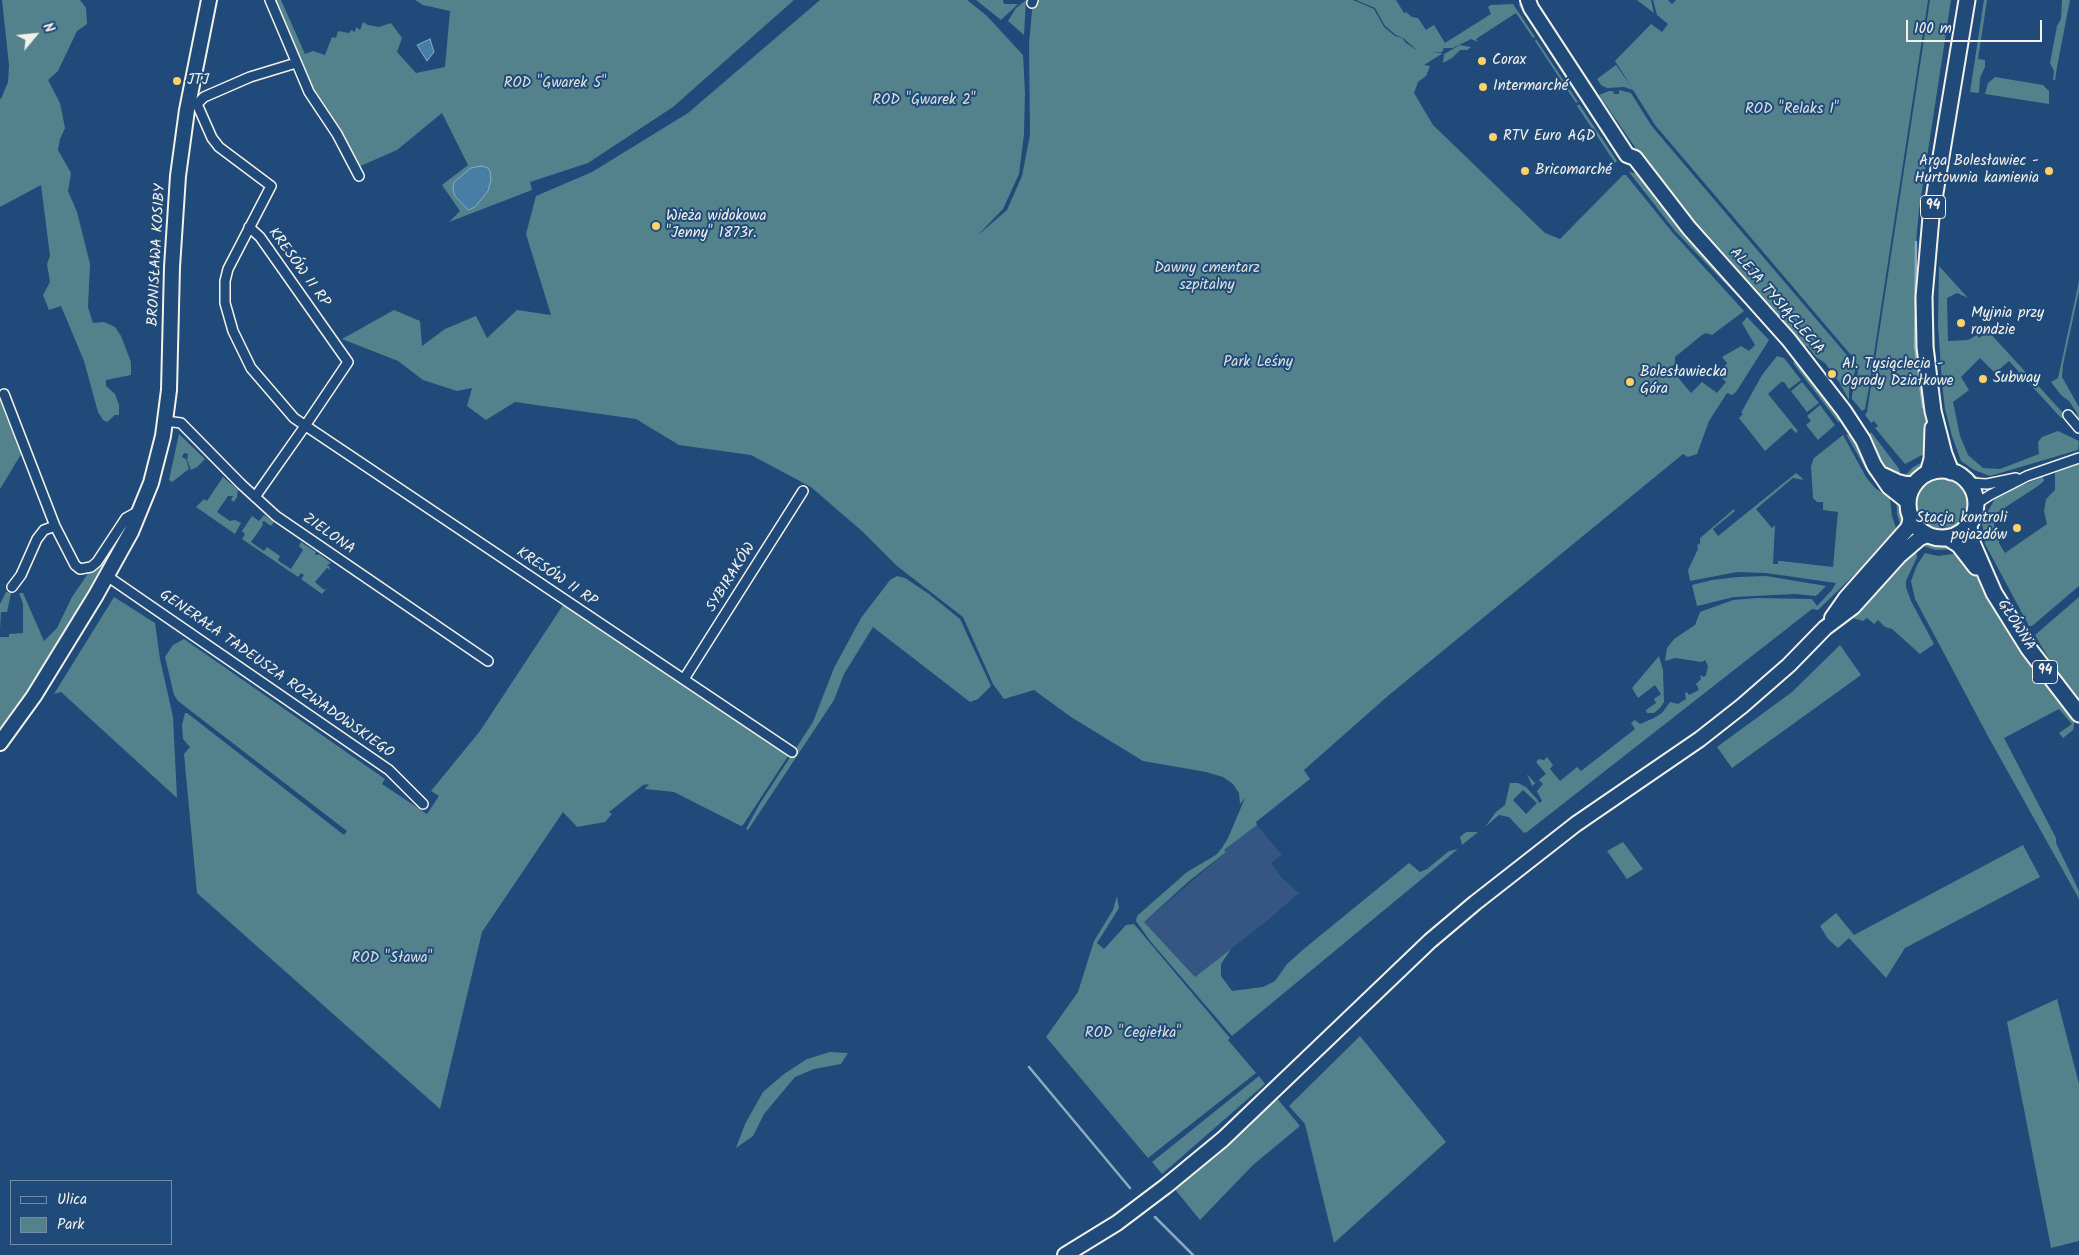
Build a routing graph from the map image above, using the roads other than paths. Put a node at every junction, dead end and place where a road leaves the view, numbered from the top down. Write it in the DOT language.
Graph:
graph roads {
  1 [pos="209,0"];
  2 [pos="270,0"];
  3 [pos="1528,0"];
  4 [pos="1534,0"];
  5 [pos="1967,0"];
  6 [pos="296,63"];
  7 [pos="193,104"];
  8 [pos="1634,158"];
  9 [pos="359,176"];
  10 [pos="249,227"];
  11 [pos="4,394"];
  12 [pos="2068,415"];
  13 [pos="1934,417"];
  14 [pos="165,421"];
  15 [pos="305,426"];
  16 [pos="2079,428"];
  17 [pos="2079,458"];
  18 [pos="1951,472"];
  19 [pos="1928,473"];
  20 [pos="1882,475"];
  21 [pos="2026,476"];
  22 [pos="1915,484"];
  23 [pos="1969,484"];
  24 [pos="803,491"];
  25 [pos="255,497"];
  26 [pos="1908,502"];
  27 [pos="1976,504"];
  28 [pos="139,511"];
  29 [pos="1911,519"];
  30 [pos="1969,524"];
  31 [pos="56,526"];
  32 [pos="1927,535"];
  33 [pos="1948,538"];
  34 [pos="107,576"];
  35 [pos="1990,584"];
  36 [pos="12,587"];
  37 [pos="1825,628"];
  38 [pos="488,661"];
  39 [pos="684,679"];
  40 [pos="2079,714"];
  41 [pos="0,743"];
  42 [pos="792,752"];
  43 [pos="423,804"];
  44 [pos="1065,1255"];
  1 -- 7 [label="street, BRONISŁAWA KOSIBY"];
  2 -- 6 [label="street"];
  3 -- 8 [label="street, ALEJA TYSIĄCLECIA"];
  4 -- 8 [label="street, ALEJA TYSIĄCLECIA"];
  5 -- 13 [label="main road, 94"];
  6 -- 7 [label="street"];
  6 -- 9 [label="street"];
  7 -- 10 [label="street, KRESÓW II RP"];
  7 -- 14 [label="street, BRONISŁAWA KOSIBY"];
  8 -- 20 [label="street, ALEJA TYSIĄCLECIA"];
  10 -- 15 [label="street, KRESÓW II RP"];
  10 -- 15 [label="street, KRESÓW II RP"];
  11 -- 31 [label="street, BRONISŁAWA KOSIBY"];
  12 -- 16 [label="street"];
  13 -- 18 [label="main road, 94"];
  13 -- 19 [label="main road, 94"];
  14 -- 25 [label="street, ZIELONA"];
  14 -- 28 [label="street, BRONISŁAWA KOSIBY"];
  15 -- 25 [label="street, KRESÓW II RP"];
  15 -- 39 [label="street, KRESÓW II RP"];
  17 -- 21 [label="street"];
  18 -- 19 [label="main road"];
  18 -- 23 [label="main road"];
  19 -- 22 [label="main road"];
  20 -- 22 [label="street"];
  20 -- 26 [label="street, ALEJA TYSIĄCLECIA"];
  21 -- 23 [label="street"];
  21 -- 27 [label="street"];
  22 -- 26 [label="main road"];
  23 -- 27 [label="main road"];
  24 -- 39 [label="street, SYBIRAKÓW"];
  25 -- 38 [label="street, ZIELONA"];
  26 -- 29 [label="main road"];
  27 -- 30 [label="main road"];
  28 -- 31 [label="street, BRONISŁAWA KOSIBY"];
  28 -- 34 [label="street, BRONISŁAWA KOSIBY"];
  29 -- 32 [label="main road"];
  29 -- 37 [label="street"];
  30 -- 33 [label="main road"];
  30 -- 35 [label="main road, GŁÓWNA / 94"];
  31 -- 36 [label="street"];
  32 -- 33 [label="main road"];
  32 -- 37 [label="street"];
  33 -- 35 [label="main road, GŁÓWNA / 94"];
  34 -- 41 [label="street, BRONISŁAWA KOSIBY"];
  34 -- 43 [label="street, GENERAŁA TADEUSZA ROZWADOWSKIEGO"];
  35 -- 40 [label="main road, GŁÓWNA / 94"];
  37 -- 44 [label="street"];
  39 -- 42 [label="street, KRESÓW II RP"];
}
